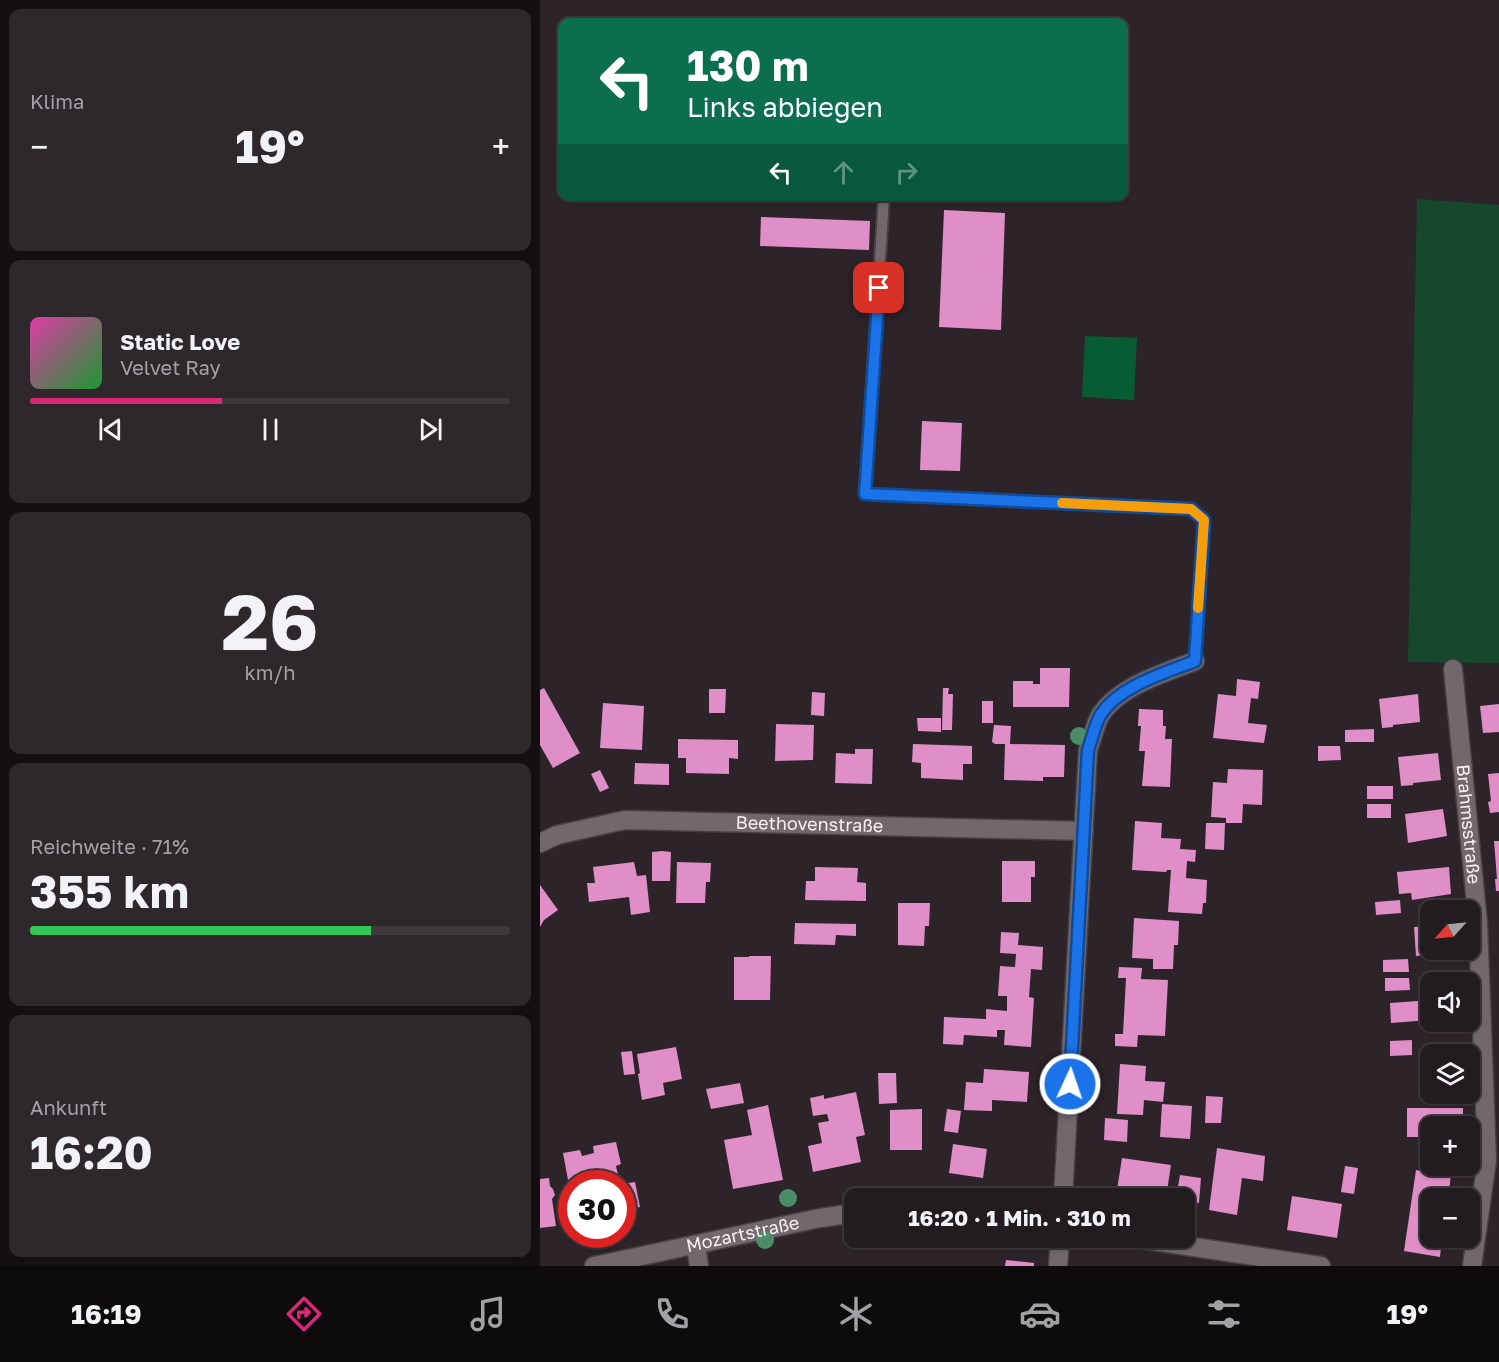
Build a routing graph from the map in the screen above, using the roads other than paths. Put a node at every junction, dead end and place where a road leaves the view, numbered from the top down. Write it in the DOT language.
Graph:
graph roads {
  1 [pos="885,201"];
  2 [pos="1195,661"];
  3 [pos="1453,669"];
  4 [pos="1083,831"];
  5 [pos="540,843"];
  6 [pos="1064,1188"];
  7 [pos="844,1215"];
  8 [pos="696,1245"];
  9 [pos="1195,1247"];
  10 [pos="1059,1248"];
  11 [pos="594,1266"];
  12 [pos="699,1266"];
  13 [pos="1058,1266"];
  14 [pos="1321,1266"];
  15 [pos="1472,1266"];
  1 -- 2 [label="lane"];
  2 -- 4 [label="street"];
  3 -- 15 [label="street, Brahmsstraße"];
  4 -- 5 [label="street, Beethovenstraße"];
  4 -- 6 [label="street"];
  7 -- 8 [label="street, Mozartstraße"];
  8 -- 11 [label="street, Mozartstraße"];
  8 -- 12 [label="street"];
  9 -- 14 [label="street"];
  10 -- 13 [label="street"];
}
